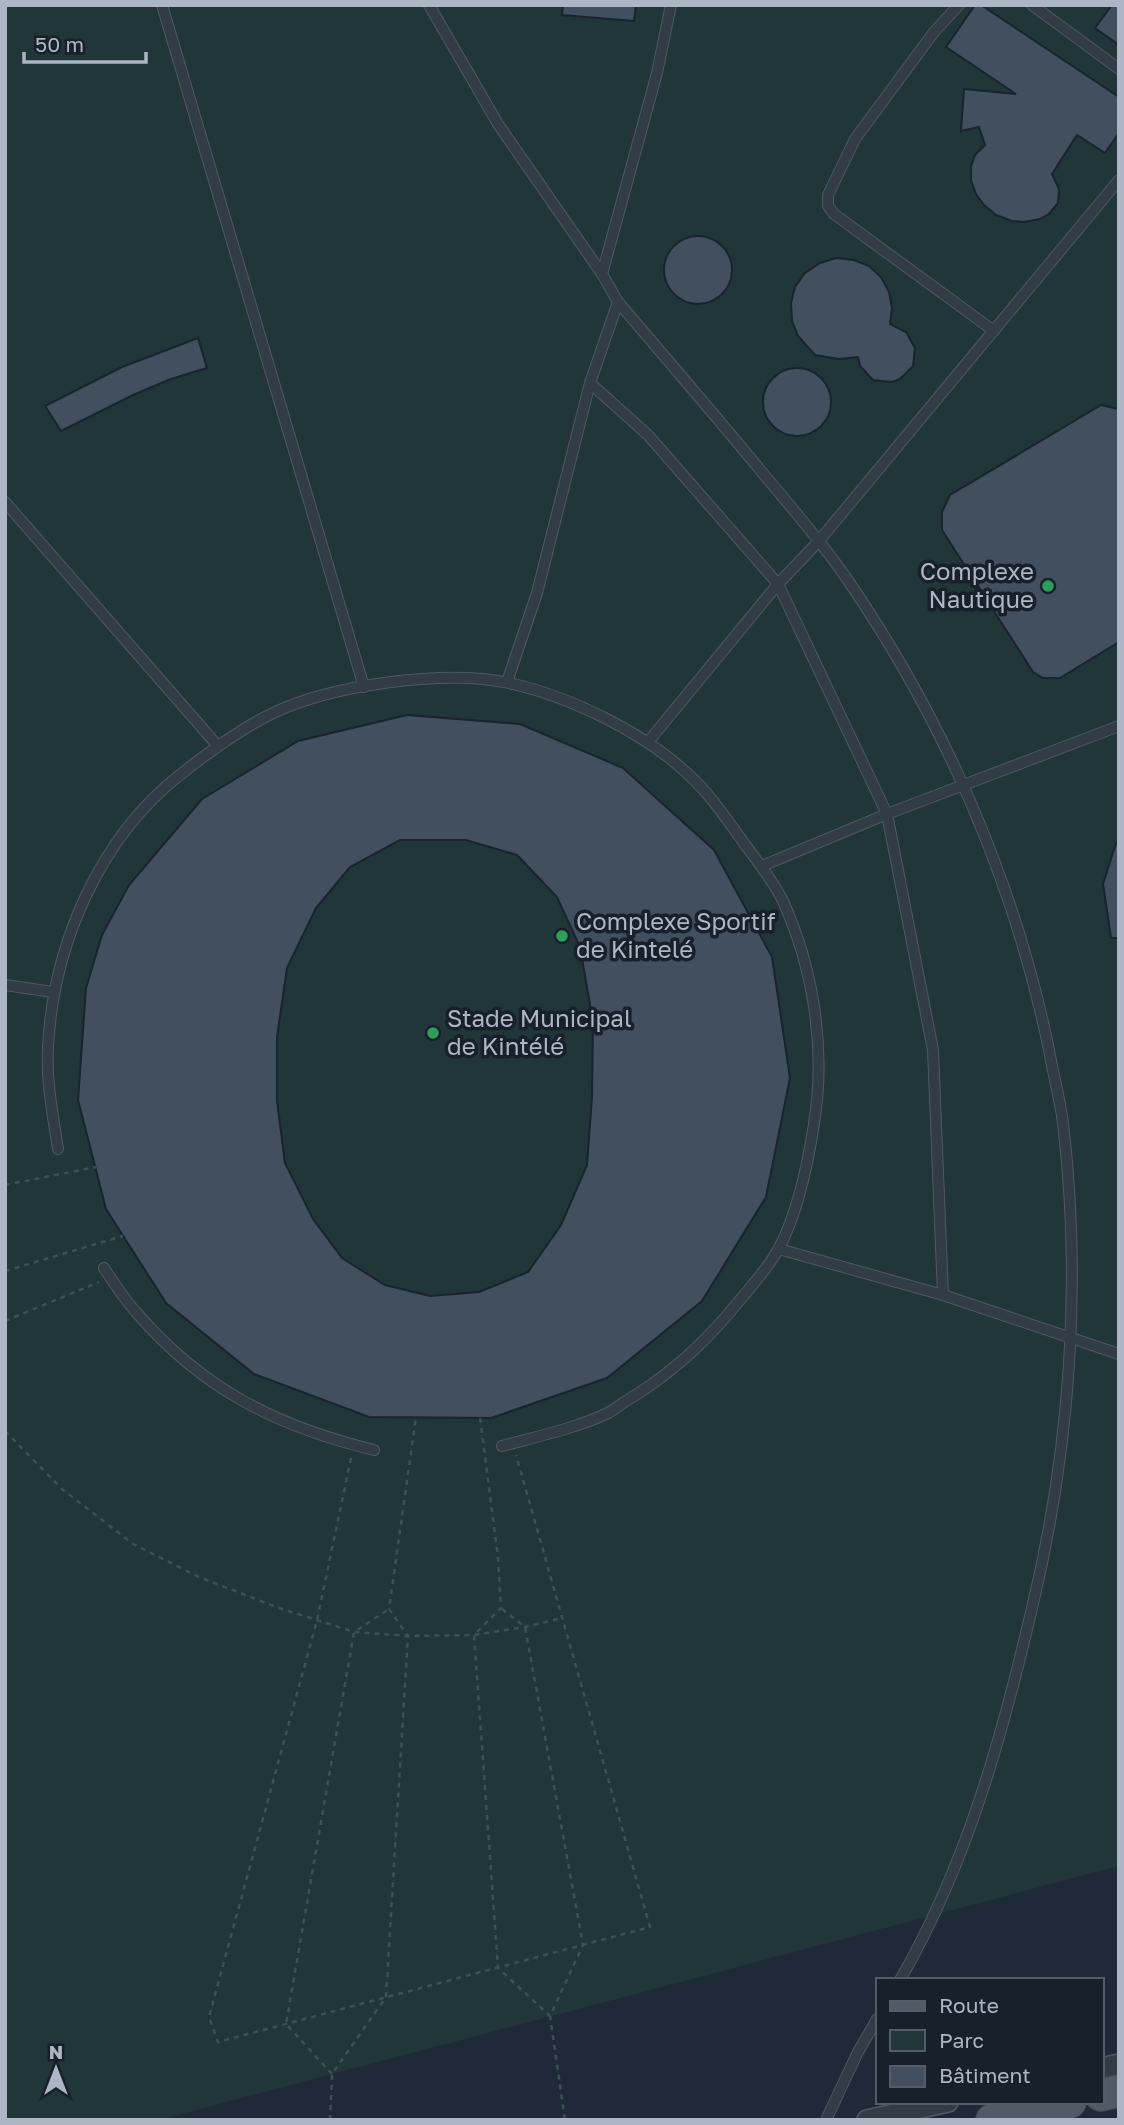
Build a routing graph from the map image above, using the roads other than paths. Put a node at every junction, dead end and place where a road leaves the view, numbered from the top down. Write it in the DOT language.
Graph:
graph roads {
  1 [pos="162,5"];
  2 [pos="429,5"];
  3 [pos="671,5"];
  4 [pos="959,5"];
  5 [pos="1032,5"];
  6 [pos="1119,69"];
  7 [pos="1119,180"];
  8 [pos="603,274"];
  9 [pos="618,302"];
  10 [pos="994,331"];
  11 [pos="590,383"];
  12 [pos="5,502"];
  13 [pos="818,542"];
  14 [pos="778,584"];
  15 [pos="507,682"];
  16 [pos="364,687"];
  17 [pos="1119,726"];
  18 [pos="648,742"];
  19 [pos="217,745"];
  20 [pos="962,786"];
  21 [pos="887,814"];
  22 [pos="762,866"];
  23 [pos="5,985"];
  24 [pos="53,992"];
  25 [pos="58,1149"];
  26 [pos="779,1248"];
  27 [pos="104,1268"];
  28 [pos="943,1295"];
  29 [pos="1071,1339"];
  30 [pos="1119,1354"];
  31 [pos="507,1445"];
  32 [pos="374,1450"];
  33 [pos="901,1978"];
  34 [pos="876,2022"];
  35 [pos="939,2104"];
  36 [pos="1061,2104"];
  37 [pos="826,2120"];
  38 [pos="867,2120"];
  39 [pos="992,2120"];
  1 -- 16 [label="lane"];
  2 -- 8 [label="lane"];
  3 -- 8 [label="lane"];
  4 -- 10 [label="lane"];
  5 -- 6 [label="lane"];
  7 -- 10 [label="lane"];
  8 -- 9 [label="lane"];
  9 -- 11 [label="lane"];
  9 -- 13 [label="lane"];
  10 -- 13 [label="lane"];
  11 -- 14 [label="lane"];
  11 -- 15 [label="lane"];
  12 -- 19 [label="lane"];
  13 -- 14 [label="lane"];
  13 -- 20 [label="lane"];
  14 -- 18 [label="lane"];
  14 -- 21 [label="lane"];
  15 -- 16 [label="lane"];
  15 -- 18 [label="lane"];
  16 -- 19 [label="lane"];
  17 -- 20 [label="lane"];
  18 -- 22 [label="lane"];
  19 -- 24 [label="lane"];
  20 -- 21 [label="lane"];
  20 -- 29 [label="lane"];
  21 -- 22 [label="lane"];
  21 -- 28 [label="lane"];
  22 -- 26 [label="lane"];
  23 -- 24 [label="lane"];
  24 -- 25 [label="lane"];
  26 -- 28 [label="lane"];
  26 -- 31 [label="lane"];
  27 -- 32 [label="lane"];
  28 -- 29 [label="lane"];
  29 -- 30 [label="lane"];
  29 -- 33 [label="lane"];
  34 -- 37 [label="lane"];
  35 -- 38 [label="street"];
  36 -- 39 [label="main road"];
}
